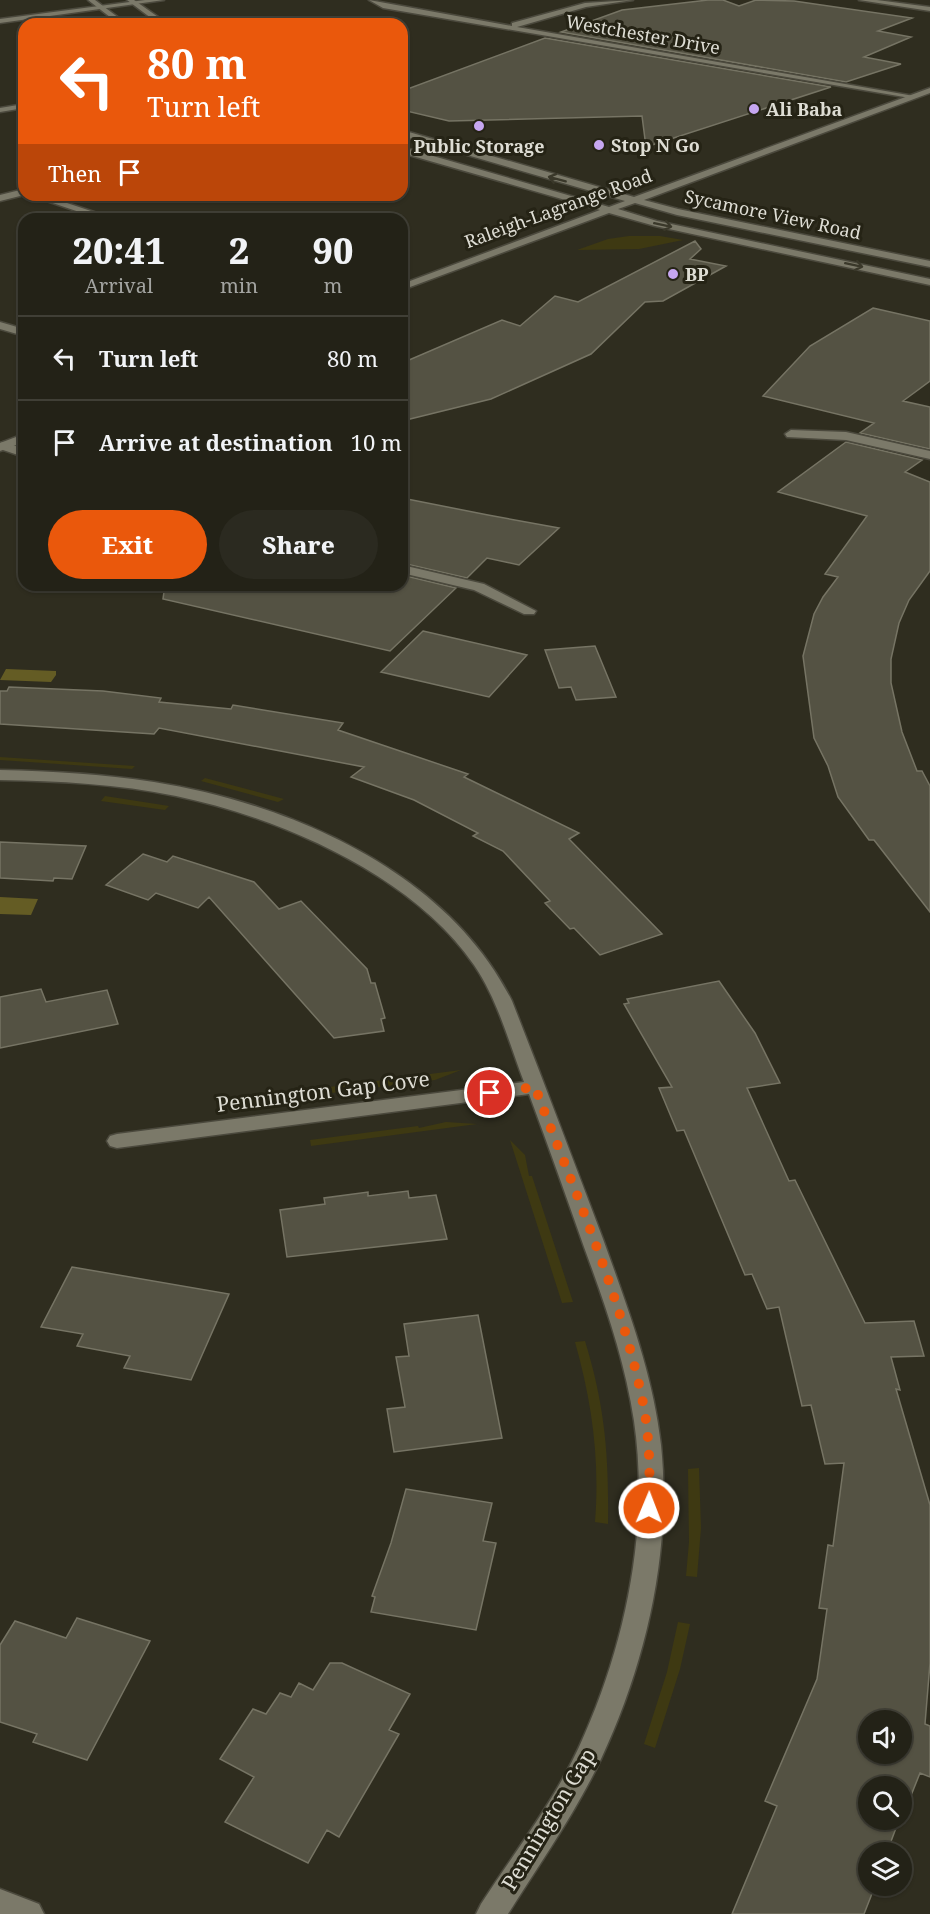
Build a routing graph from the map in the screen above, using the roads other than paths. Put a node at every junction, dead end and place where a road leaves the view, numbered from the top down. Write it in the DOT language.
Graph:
graph roads {
  1 [pos="91,0"];
  2 [pos="161,0"];
  3 [pos="372,0"];
  4 [pos="630,0"];
  5 [pos="862,0"];
  6 [pos="133,2"];
  7 [pos="102,7"];
  8 [pos="930,9"];
  9 [pos="0,14"];
  10 [pos="116,18"];
  11 [pos="156,18"];
  12 [pos="10,19"];
  13 [pos="0,21"];
  14 [pos="507,27"];
  15 [pos="930,90"];
  16 [pos="910,96"];
  17 [pos="18,107"];
  18 [pos="0,110"];
  19 [pos="408,135"];
  20 [pos="408,152"];
  21 [pos="495,161"];
  22 [pos="467,169"];
  23 [pos="18,194"];
  24 [pos="0,198"];
  25 [pos="634,200"];
  26 [pos="53,201"];
  27 [pos="607,210"];
  28 [pos="91,213"];
  29 [pos="930,264"];
  30 [pos="930,282"];
  31 [pos="408,285"];
  32 [pos="791,434"];
  33 [pos="18,440"];
  34 [pos="2,446"];
  35 [pos="18,451"];
  36 [pos="930,455"];
  37 [pos="408,570"];
  38 [pos="529,611"];
  39 [pos="0,775"];
  40 [pos="535,1087"];
  41 [pos="117,1141"];
  42 [pos="0,1903"];
  43 [pos="29,1914"];
  44 [pos="491,1914"];
  1 -- 7 [label="street"];
  2 -- 6 [label="street"];
  3 -- 14 [label="street, Westchester Drive"];
  4 -- 14 [label="street"];
  5 -- 8 [label="street"];
  6 -- 7 [label="street"];
  6 -- 11 [label="street"];
  7 -- 10 [label="street"];
  7 -- 12 [label="street"];
  9 -- 12 [label="street"];
  12 -- 13 [label="street"];
  14 -- 16 [label="street, Westchester Drive"];
  15 -- 16 [label="street, Raleigh-Lagrange Road"];
  16 -- 25 [label="street, Raleigh-Lagrange Road"];
  17 -- 18 [label="street"];
  19 -- 21 [label="street, Sycamore View Road"];
  20 -- 22 [label="street, Sycamore View Road"];
  21 -- 22 [label="street"];
  25 -- 21 [label="street, Sycamore View Road, one-way"];
  22 -- 27 [label="street, Sycamore View Road"];
  23 -- 24 [label="street"];
  25 -- 27 [label="street, Raleigh-Lagrange Road"];
  25 -- 29 [label="street, Sycamore View Road"];
  26 -- 28 [label="street"];
  27 -- 30 [label="street, Sycamore View Road, one-way"];
  27 -- 31 [label="street, Raleigh-Lagrange Road"];
  32 -- 36 [label="street"];
  33 -- 34 [label="street"];
  34 -- 35 [label="street"];
  37 -- 38 [label="street"];
  39 -- 40 [label="street, Pennington Gap"];
  40 -- 41 [label="street, Pennington Gap Cove"];
  40 -- 44 [label="street, Pennington Gap"];
  42 -- 43 [label="street"];
}
